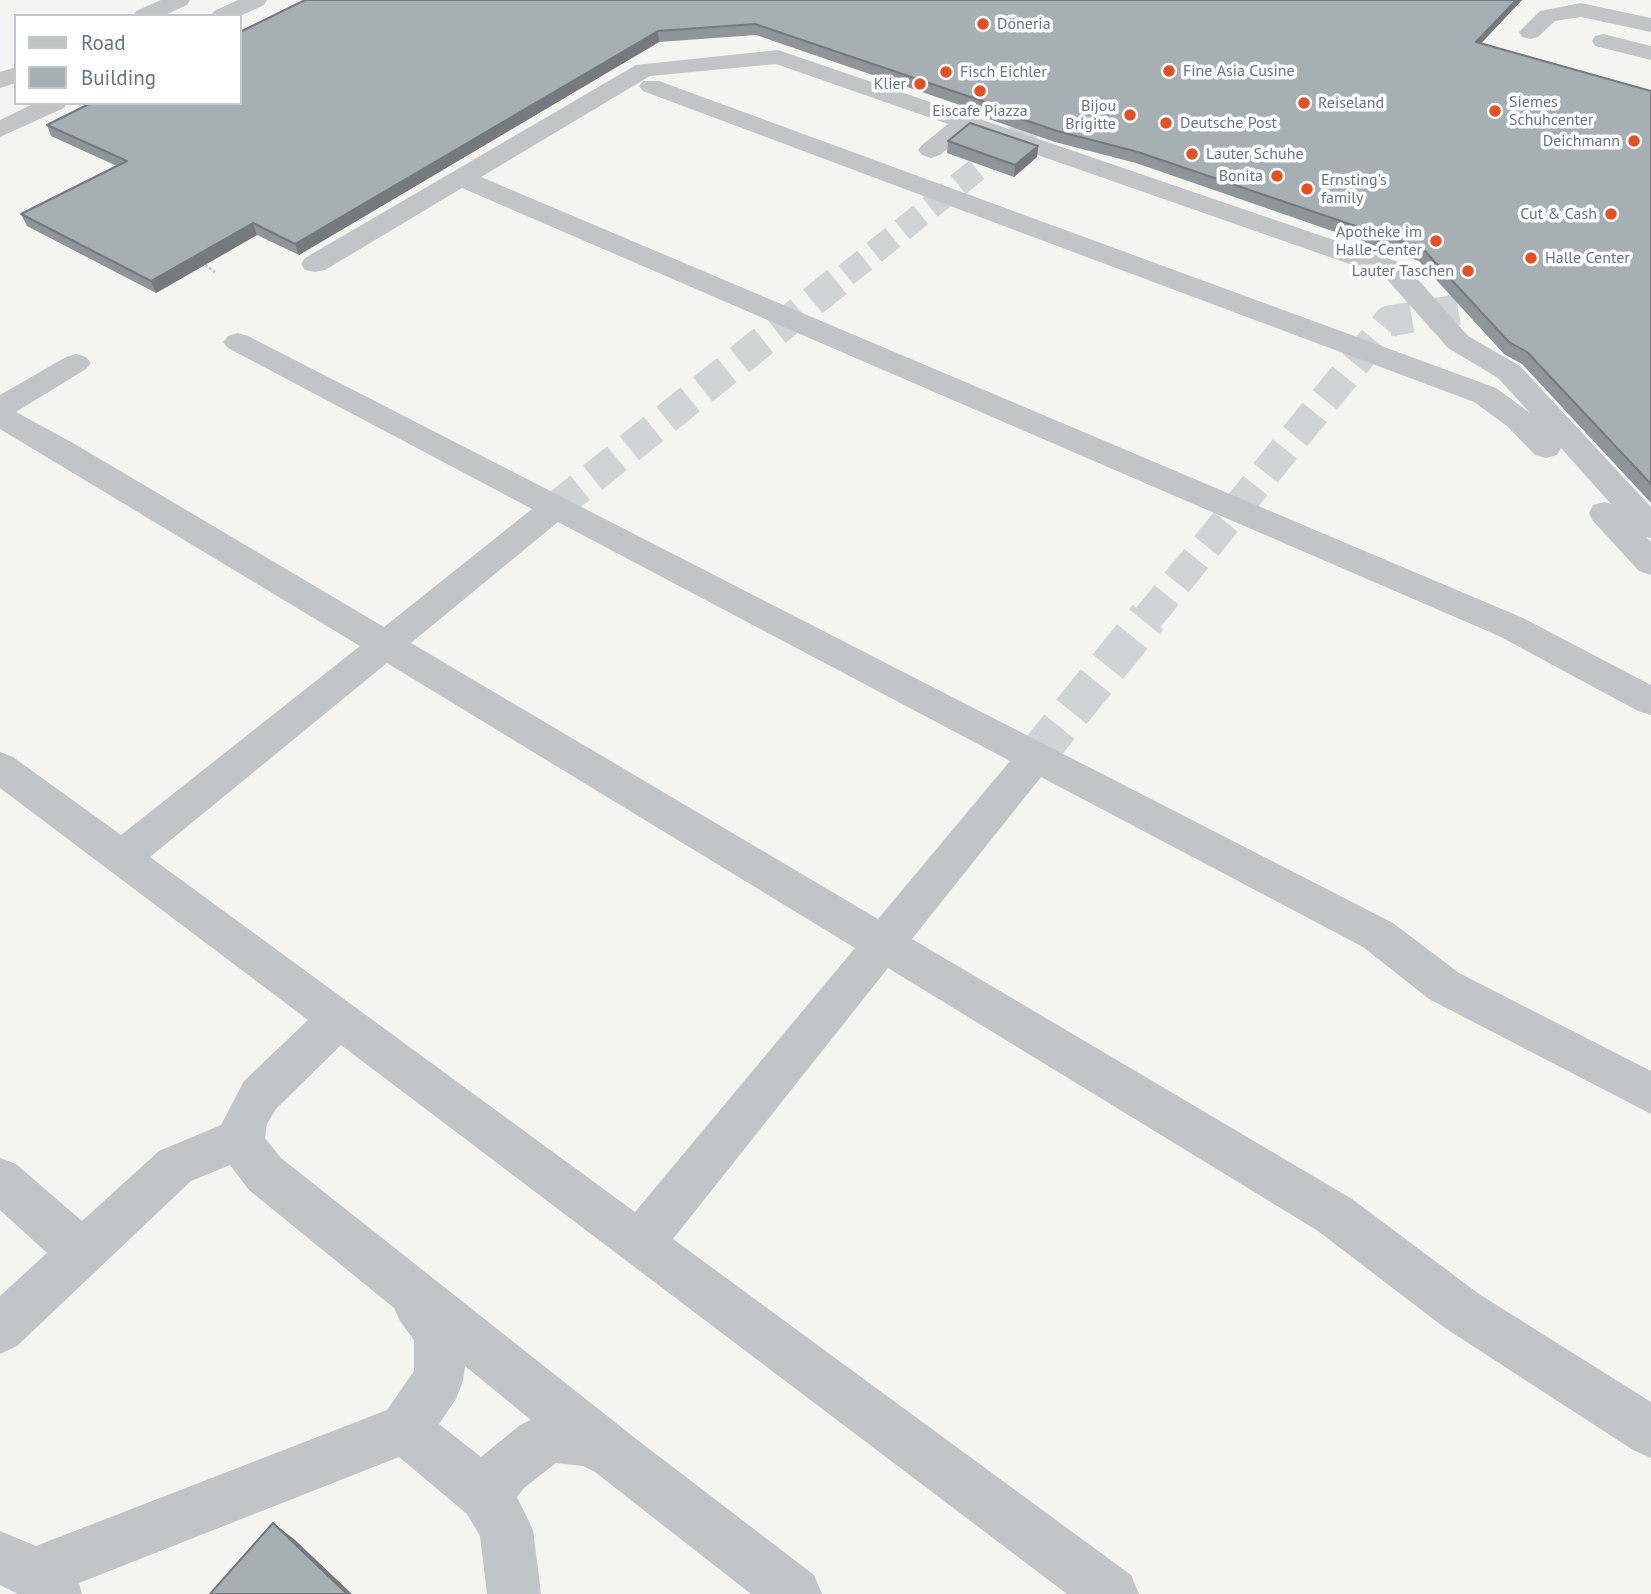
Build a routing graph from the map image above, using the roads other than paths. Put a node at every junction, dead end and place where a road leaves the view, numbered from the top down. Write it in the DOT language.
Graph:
graph roads {
  1 [pos="178,0"];
  2 [pos="256,0"];
  3 [pos="155,14"];
  4 [pos="226,14"];
  5 [pos="1651,25"];
  6 [pos="1530,32"];
  7 [pos="1603,41"];
  8 [pos="714,46"];
  9 [pos="1651,53"];
  10 [pos="843,80"];
  11 [pos="651,86"];
  12 [pos="819,96"];
  13 [pos="904,101"];
  14 [pos="51,105"];
  15 [pos="709,108"];
  16 [pos="881,117"];
  17 [pos="967,122"];
  18 [pos="0,130"];
  19 [pos="931,150"];
  20 [pos="1066,156"];
  21 [pos="1041,178"];
  22 [pos="1137,181"];
  23 [pos="473,184"];
  24 [pos="1116,200"];
  25 [pos="1209,206"];
  26 [pos="1187,227"];
  27 [pos="1286,233"];
  28 [pos="1265,255"];
  29 [pos="329,271"];
  30 [pos="238,342"];
  31 [pos="1458,342"];
  32 [pos="76,363"];
  33 [pos="1431,375"];
  34 [pos="0,408"];
  35 [pos="0,416"];
  36 [pos="1549,416"];
  37 [pos="1518,419"];
  38 [pos="1604,494"];
  39 [pos="556,507"];
  40 [pos="1651,527"];
  41 [pos="1651,563"];
  42 [pos="386,645"];
  43 [pos="1651,701"];
  44 [pos="1035,757"];
  45 [pos="0,767"];
  46 [pos="121,858"];
  47 [pos="884,943"];
  48 [pos="339,1019"];
  49 [pos="1651,1094"];
  50 [pos="242,1139"];
  51 [pos="0,1180"];
  52 [pos="640,1243"];
  53 [pos="81,1252"];
  54 [pos="399,1280"];
  55 [pos="0,1329"];
  56 [pos="405,1429"];
  57 [pos="1651,1432"];
  58 [pos="617,1456"];
  59 [pos="486,1495"];
  60 [pos="31,1575"];
  61 [pos="514,1594"];
  62 [pos="795,1594"];
  63 [pos="1112,1594"];
  1 -- 3 [label="street"];
  2 -- 4 [label="street"];
  5 -- 6 [label="street"];
  7 -- 9 [label="street"];
  8 -- 10 [label="street"];
  8 -- 15 [label="street"];
  8 -- 23 [label="street"];
  10 -- 12 [label="street"];
  10 -- 13 [label="street"];
  11 -- 15 [label="street"];
  13 -- 16 [label="street"];
  13 -- 17 [label="street"];
  14 -- 18 [label="street"];
  15 -- 33 [label="street"];
  17 -- 19 [label="street"];
  17 -- 20 [label="street"];
  20 -- 21 [label="street"];
  20 -- 22 [label="street"];
  22 -- 24 [label="street"];
  22 -- 25 [label="street"];
  23 -- 29 [label="street"];
  23 -- 43 [label="street"];
  25 -- 26 [label="street"];
  25 -- 27 [label="street"];
  27 -- 28 [label="street"];
  27 -- 31 [label="street"];
  30 -- 39 [label="street"];
  31 -- 33 [label="street"];
  31 -- 36 [label="street"];
  32 -- 34 [label="street"];
  33 -- 37 [label="street"];
  35 -- 42 [label="street"];
  36 -- 37 [label="street"];
  36 -- 38 [label="street"];
  37 -- 38 [label="street"];
  38 -- 40 [label="street"];
  38 -- 41 [label="street"];
  39 -- 42 [label="street"];
  39 -- 44 [label="street"];
  42 -- 46 [label="street"];
  42 -- 47 [label="street"];
  44 -- 47 [label="street"];
  44 -- 49 [label="street"];
  45 -- 46 [label="street"];
  46 -- 48 [label="street"];
  47 -- 52 [label="street"];
  47 -- 57 [label="street"];
  48 -- 50 [label="street"];
  48 -- 52 [label="street"];
  50 -- 53 [label="street"];
  50 -- 54 [label="street"];
  51 -- 53 [label="street"];
  52 -- 63 [label="street"];
  53 -- 55 [label="street"];
  54 -- 56 [label="street"];
  54 -- 58 [label="street"];
  56 -- 59 [label="street"];
  56 -- 60 [label="street"];
  58 -- 59 [label="street"];
  58 -- 62 [label="street"];
  59 -- 61 [label="street"];
}
